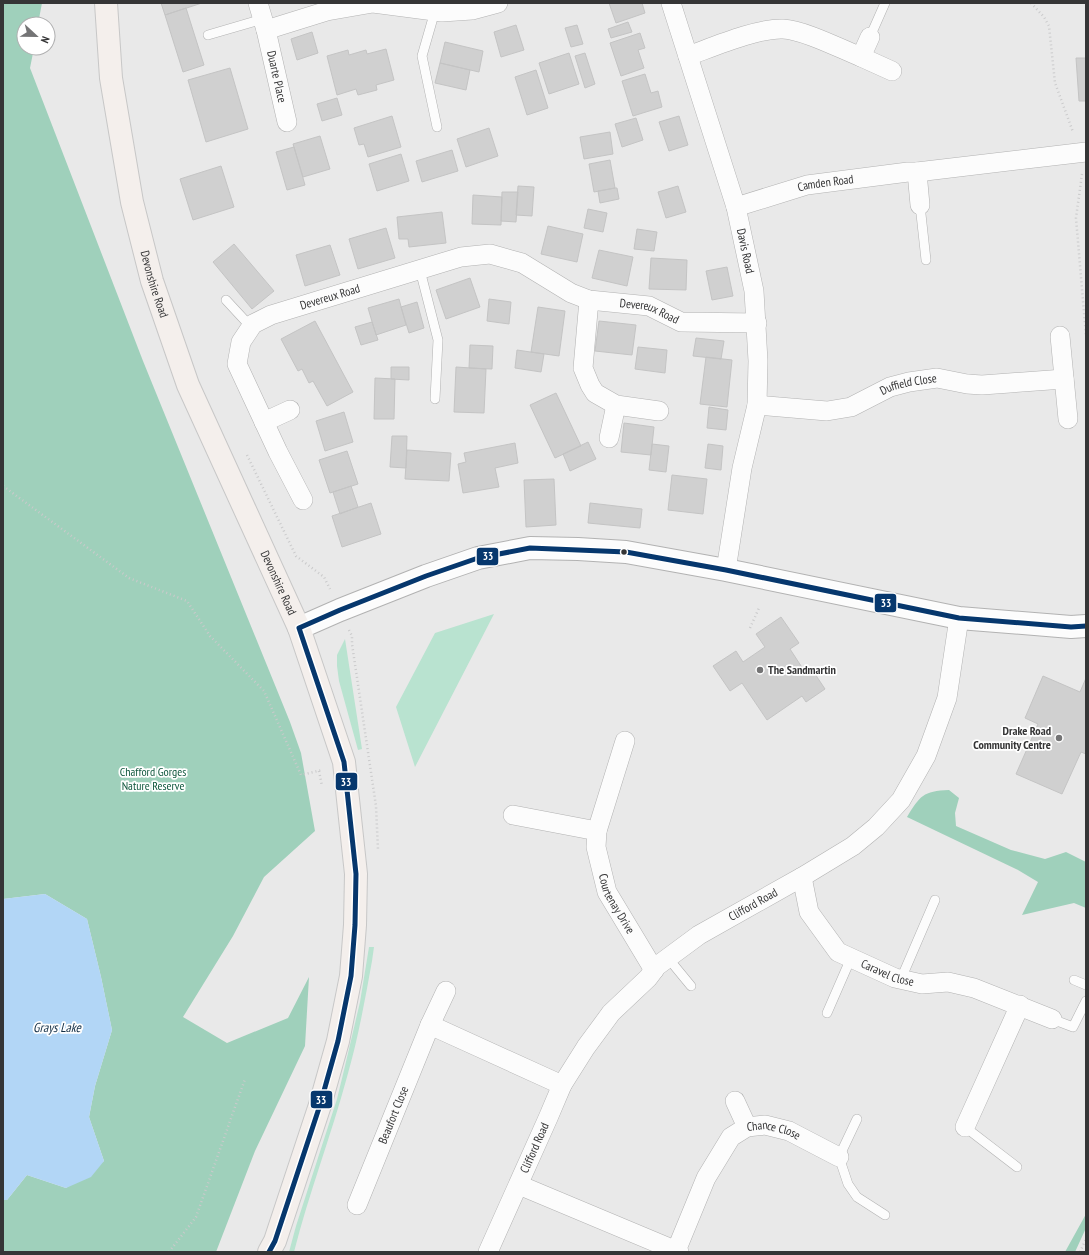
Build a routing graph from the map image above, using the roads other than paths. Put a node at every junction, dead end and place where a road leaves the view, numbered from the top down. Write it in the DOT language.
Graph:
graph roads {
  1 [pos="106,3"];
  2 [pos="374,3"];
  3 [pos="498,3"];
  4 [pos="671,3"];
  5 [pos="885,3"];
  6 [pos="435,10"];
  7 [pos="262,18"];
  8 [pos="208,35"];
  9 [pos="870,37"];
  10 [pos="688,56"];
  11 [pos="861,57"];
  12 [pos="892,71"];
  13 [pos="287,122"];
  14 [pos="437,127"];
  15 [pos="1086,152"];
  16 [pos="917,172"];
  17 [pos="920,205"];
  18 [pos="736,207"];
  19 [pos="926,260"];
  20 [pos="420,270"];
  21 [pos="226,300"];
  22 [pos="589,300"];
  23 [pos="757,323"];
  24 [pos="251,327"];
  25 [pos="1060,336"];
  26 [pos="1064,379"];
  27 [pos="435,399"];
  28 [pos="757,404"];
  29 [pos="616,406"];
  30 [pos="290,410"];
  31 [pos="659,411"];
  32 [pos="1068,419"];
  33 [pos="264,422"];
  34 [pos="608,438"];
  35 [pos="303,500"];
  36 [pos="726,570"];
  37 [pos="959,618"];
  38 [pos="1086,626"];
  39 [pos="299,628"];
  40 [pos="625,741"];
  41 [pos="513,815"];
  42 [pos="597,831"];
  43 [pos="802,877"];
  44 [pos="935,900"];
  45 [pos="850,958"];
  46 [pos="661,964"];
  47 [pos="901,979"];
  48 [pos="1074,980"];
  49 [pos="1086,985"];
  50 [pos="691,986"];
  51 [pos="446,991"];
  52 [pos="1086,1001"];
  53 [pos="1020,1005"];
  54 [pos="827,1013"];
  55 [pos="1052,1019"];
  56 [pos="430,1025"];
  57 [pos="562,1085"];
  58 [pos="735,1101"];
  59 [pos="857,1119"];
  60 [pos="747,1127"];
  61 [pos="965,1127"];
  62 [pos="839,1157"];
  63 [pos="1017,1167"];
  64 [pos="518,1185"];
  65 [pos="357,1205"];
  66 [pos="885,1214"];
  67 [pos="273,1248"];
  68 [pos="677,1251"];
  69 [pos="488,1252"];
  1 -- 39 [label="main road, Devonshire Road"];
  2 -- 6 [label="street"];
  2 -- 7 [label="street"];
  3 -- 6 [label="street"];
  4 -- 10 [label="street, Davis Road"];
  5 -- 9 [label="lane"];
  6 -- 14 [label="lane"];
  7 -- 8 [label="lane"];
  7 -- 13 [label="street, Duarte Place"];
  9 -- 11 [label="street"];
  10 -- 11 [label="street"];
  10 -- 18 [label="street, Davis Road"];
  11 -- 12 [label="street"];
  15 -- 16 [label="street, Camden Road"];
  16 -- 17 [label="street"];
  16 -- 18 [label="street, Camden Road"];
  17 -- 19 [label="lane"];
  18 -- 23 [label="street, Davis Road"];
  20 -- 22 [label="street, Devereux Road"];
  20 -- 24 [label="street, Devereux Road"];
  20 -- 27 [label="lane"];
  21 -- 24 [label="lane"];
  22 -- 23 [label="street, Devereux Road"];
  22 -- 29 [label="street"];
  23 -- 28 [label="street, Davis Road"];
  24 -- 33 [label="street, Devereux Road"];
  25 -- 26 [label="street"];
  26 -- 28 [label="street, Duffield Close"];
  26 -- 32 [label="street"];
  28 -- 36 [label="street, Davis Road"];
  29 -- 31 [label="street"];
  29 -- 34 [label="street"];
  30 -- 33 [label="street"];
  33 -- 35 [label="street, Devereux Road"];
  36 -- 37 [label="street"];
  36 -- 39 [label="street"];
  37 -- 38 [label="street"];
  37 -- 43 [label="street, Clifford Road"];
  39 -- 67 [label="main road, Devonshire Road"];
  40 -- 42 [label="street, Courtenay Drive"];
  41 -- 42 [label="street"];
  42 -- 46 [label="street, Courtenay Drive"];
  43 -- 45 [label="street, Caravel Close"];
  43 -- 46 [label="street, Clifford Road"];
  44 -- 47 [label="lane"];
  45 -- 47 [label="street, Caravel Close"];
  45 -- 54 [label="lane"];
  46 -- 50 [label="lane"];
  46 -- 57 [label="street, Clifford Road"];
  47 -- 53 [label="street, Caravel Close"];
  48 -- 49 [label="lane"];
  51 -- 56 [label="street, Beaufort Close"];
  52 -- 55 [label="lane"];
  53 -- 55 [label="street, Caravel Close"];
  53 -- 61 [label="street"];
  56 -- 57 [label="street"];
  56 -- 65 [label="street, Beaufort Close"];
  57 -- 64 [label="street, Clifford Road"];
  58 -- 60 [label="street"];
  59 -- 62 [label="lane"];
  60 -- 62 [label="street, Chance Close"];
  60 -- 68 [label="street, Chance Close"];
  61 -- 63 [label="lane"];
  62 -- 66 [label="lane"];
  64 -- 68 [label="street, Clifford Road"];
  64 -- 69 [label="street, Clifford Road"];
}
